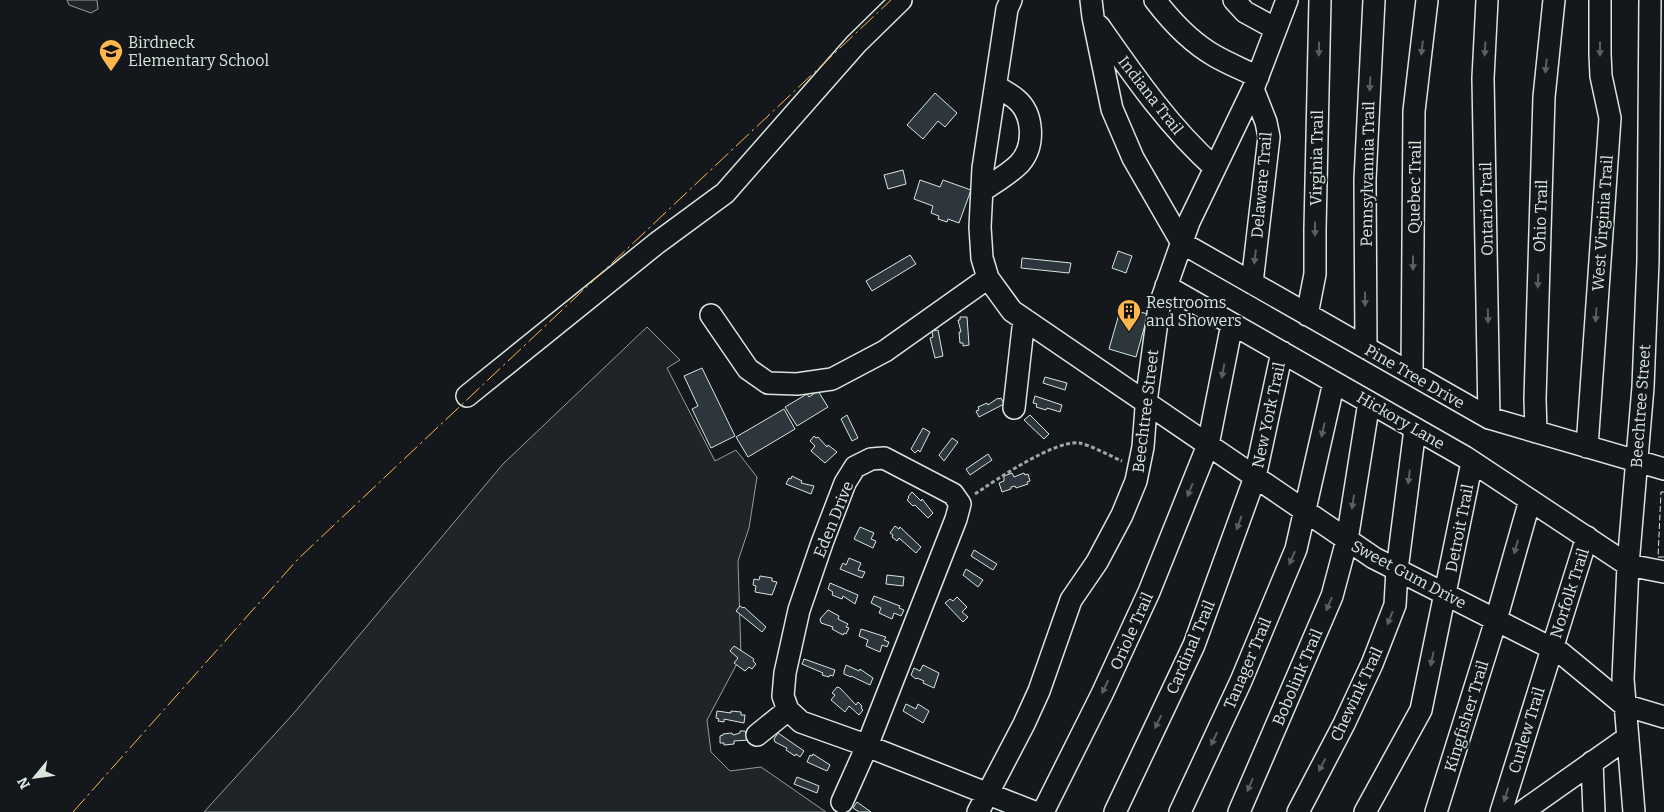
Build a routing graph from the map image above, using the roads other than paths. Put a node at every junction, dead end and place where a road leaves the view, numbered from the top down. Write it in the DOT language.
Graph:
graph roads {
  1 [pos="901,0"];
  2 [pos="1011,0"];
  3 [pos="1155,0"];
  4 [pos="1234,0"];
  5 [pos="1287,0"];
  6 [pos="1320,0"];
  7 [pos="1374,0"];
  8 [pos="1427,0"];
  9 [pos="1487,0"];
  10 [pos="1554,0"];
  11 [pos="1600,0"];
  12 [pos="1650,0"];
  13 [pos="1092,9"];
  14 [pos="1276,29"];
  15 [pos="1255,83"];
  16 [pos="996,86"];
  17 [pos="1215,168"];
  18 [pos="982,192"];
  19 [pos="1182,243"];
  20 [pos="988,278"];
  21 [pos="1252,283"];
  22 [pos="1166,286"];
  23 [pos="711,315"];
  24 [pos="1308,315"];
  25 [pos="1024,319"];
  26 [pos="1232,324"];
  27 [pos="1366,348"];
  28 [pos="1282,352"];
  29 [pos="1412,374"];
  30 [pos="1334,382"];
  31 [pos="467,396"];
  32 [pos="1369,402"];
  33 [pos="1146,403"];
  34 [pos="1014,408"];
  35 [pos="1489,418"];
  36 [pos="1415,429"];
  37 [pos="1536,432"];
  38 [pos="1208,445"];
  39 [pos="1587,447"];
  40 [pos="1636,461"];
  41 [pos="1472,462"];
  42 [pos="1664,468"];
  43 [pos="1255,477"];
  44 [pos="1530,500"];
  45 [pos="1305,511"];
  46 [pos="1587,537"];
  47 [pos="1347,540"];
  48 [pos="1628,565"];
  49 [pos="1398,570"];
  50 [pos="1664,572"];
  51 [pos="1445,594"];
  52 [pos="1496,620"];
  53 [pos="1551,648"];
  54 [pos="1624,705"];
  55 [pos="788,710"];
  56 [pos="1664,717"];
  57 [pos="758,735"];
  58 [pos="1627,738"];
  59 [pos="867,746"];
  60 [pos="1592,762"];
  61 [pos="842,802"];
  62 [pos="983,803"];
  63 [pos="1034,812"];
  64 [pos="1043,812"];
  65 [pos="1114,812"];
  66 [pos="1180,812"];
  67 [pos="1239,812"];
  68 [pos="1298,812"];
  69 [pos="1365,812"];
  70 [pos="1436,812"];
  71 [pos="1501,812"];
  72 [pos="1522,812"];
  73 [pos="1594,812"];
  74 [pos="1634,812"];
  1 -- 31 [label="street"];
  2 -- 16 [label="street"];
  3 -- 15 [label="street"];
  4 -- 14 [label="street"];
  5 -- 14 [label="street, Beechtree Street"];
  6 -- 24 [label="street, Virginia Trail, one-way"];
  7 -- 27 [label="street, Pennsylvannia Trail, one-way"];
  8 -- 29 [label="street, Quebec Trail, one-way"];
  9 -- 35 [label="street, Ontario Trail, one-way"];
  10 -- 37 [label="street, Ohio Trail, one-way"];
  11 -- 39 [label="street, West Virginia Trail, one-way"];
  12 -- 40 [label="street, Beechtree Street"];
  13 -- 17 [label="street, Indiana Trail"];
  13 -- 19 [label="street"];
  14 -- 15 [label="street, Beechtree Street"];
  15 -- 17 [label="street, Beechtree Street"];
  15 -- 21 [label="street, Delaware Trail, one-way"];
  16 -- 18 [label="street"];
  16 -- 18 [label="street"];
  17 -- 19 [label="street, Beechtree Street"];
  18 -- 20 [label="street"];
  19 -- 21 [label="street, Pine Tree Drive"];
  19 -- 22 [label="street, Beechtree Street"];
  20 -- 23 [label="street"];
  20 -- 25 [label="street, Sweet Gum Drive"];
  21 -- 24 [label="street, Pine Tree Drive"];
  22 -- 26 [label="street, Hickory Lane"];
  22 -- 33 [label="street, Beechtree Street"];
  24 -- 27 [label="street, Pine Tree Drive"];
  25 -- 33 [label="street, Sweet Gum Drive"];
  25 -- 34 [label="street"];
  26 -- 28 [label="street, Hickory Lane"];
  26 -- 38 [label="street, Oriole Trail, one-way"];
  27 -- 29 [label="street, Pine Tree Drive"];
  28 -- 30 [label="street, Hickory Lane"];
  28 -- 43 [label="street, New York Trail"];
  29 -- 35 [label="street, Pine Tree Drive"];
  30 -- 32 [label="street, Hickory Lane"];
  30 -- 45 [label="street, Tanager Trail, one-way"];
  32 -- 36 [label="street, Hickory Lane"];
  32 -- 47 [label="street, Bobolink Trail, one-way"];
  33 -- 38 [label="street, Sweet Gum Drive"];
  33 -- 62 [label="street, Beechtree Street"];
  35 -- 37 [label="street, Pine Tree Drive"];
  36 -- 41 [label="street, Hickory Lane"];
  36 -- 49 [label="street, Chewink Trail, one-way"];
  37 -- 39 [label="street, Pine Tree Drive"];
  38 -- 43 [label="street, Sweet Gum Drive"];
  38 -- 64 [label="street, Oriole Trail, one-way"];
  39 -- 40 [label="street, Pine Tree Drive"];
  40 -- 42 [label="street, Pine Tree Drive"];
  40 -- 48 [label="street, Beechtree Street"];
  41 -- 44 [label="street, Hickory Lane"];
  41 -- 51 [label="street, Detroit Trail"];
  43 -- 45 [label="street, Sweet Gum Drive"];
  43 -- 65 [label="street, Cardinal Trail, one-way"];
  44 -- 46 [label="street, Hickory Lane"];
  44 -- 52 [label="street, Kingfisher Trail, one-way"];
  45 -- 47 [label="street, Sweet Gum Drive"];
  45 -- 66 [label="street, Tanager Trail, one-way"];
  46 -- 48 [label="street, Hickory Lane"];
  46 -- 53 [label="street, Norfolk Trail"];
  47 -- 49 [label="street, Sweet Gum Drive"];
  47 -- 67 [label="street, Bobolink Trail, one-way"];
  48 -- 50 [label="street"];
  48 -- 54 [label="street, Beechtree Street"];
  49 -- 51 [label="street, Sweet Gum Drive"];
  49 -- 68 [label="street, Chewink Trail, one-way"];
  51 -- 52 [label="street, Sweet Gum Drive"];
  51 -- 69 [label="street, Detroit Trail, one-way"];
  52 -- 53 [label="street, Sweet Gum Drive"];
  52 -- 70 [label="street, Kingfisher Trail"];
  53 -- 54 [label="street, Sweet Gum Drive"];
  53 -- 71 [label="street, Curlew Trail, one-way"];
  54 -- 56 [label="street"];
  54 -- 58 [label="street, Beechtree Street"];
  55 -- 57 [label="street"];
  55 -- 59 [label="street"];
  55 -- 59 [label="street, Eden Drive"];
  58 -- 60 [label="street"];
  58 -- 74 [label="street, Beechtree Street"];
  59 -- 61 [label="street"];
  59 -- 62 [label="street"];
  60 -- 72 [label="street"];
  60 -- 73 [label="street"];
  62 -- 63 [label="street"];
}
